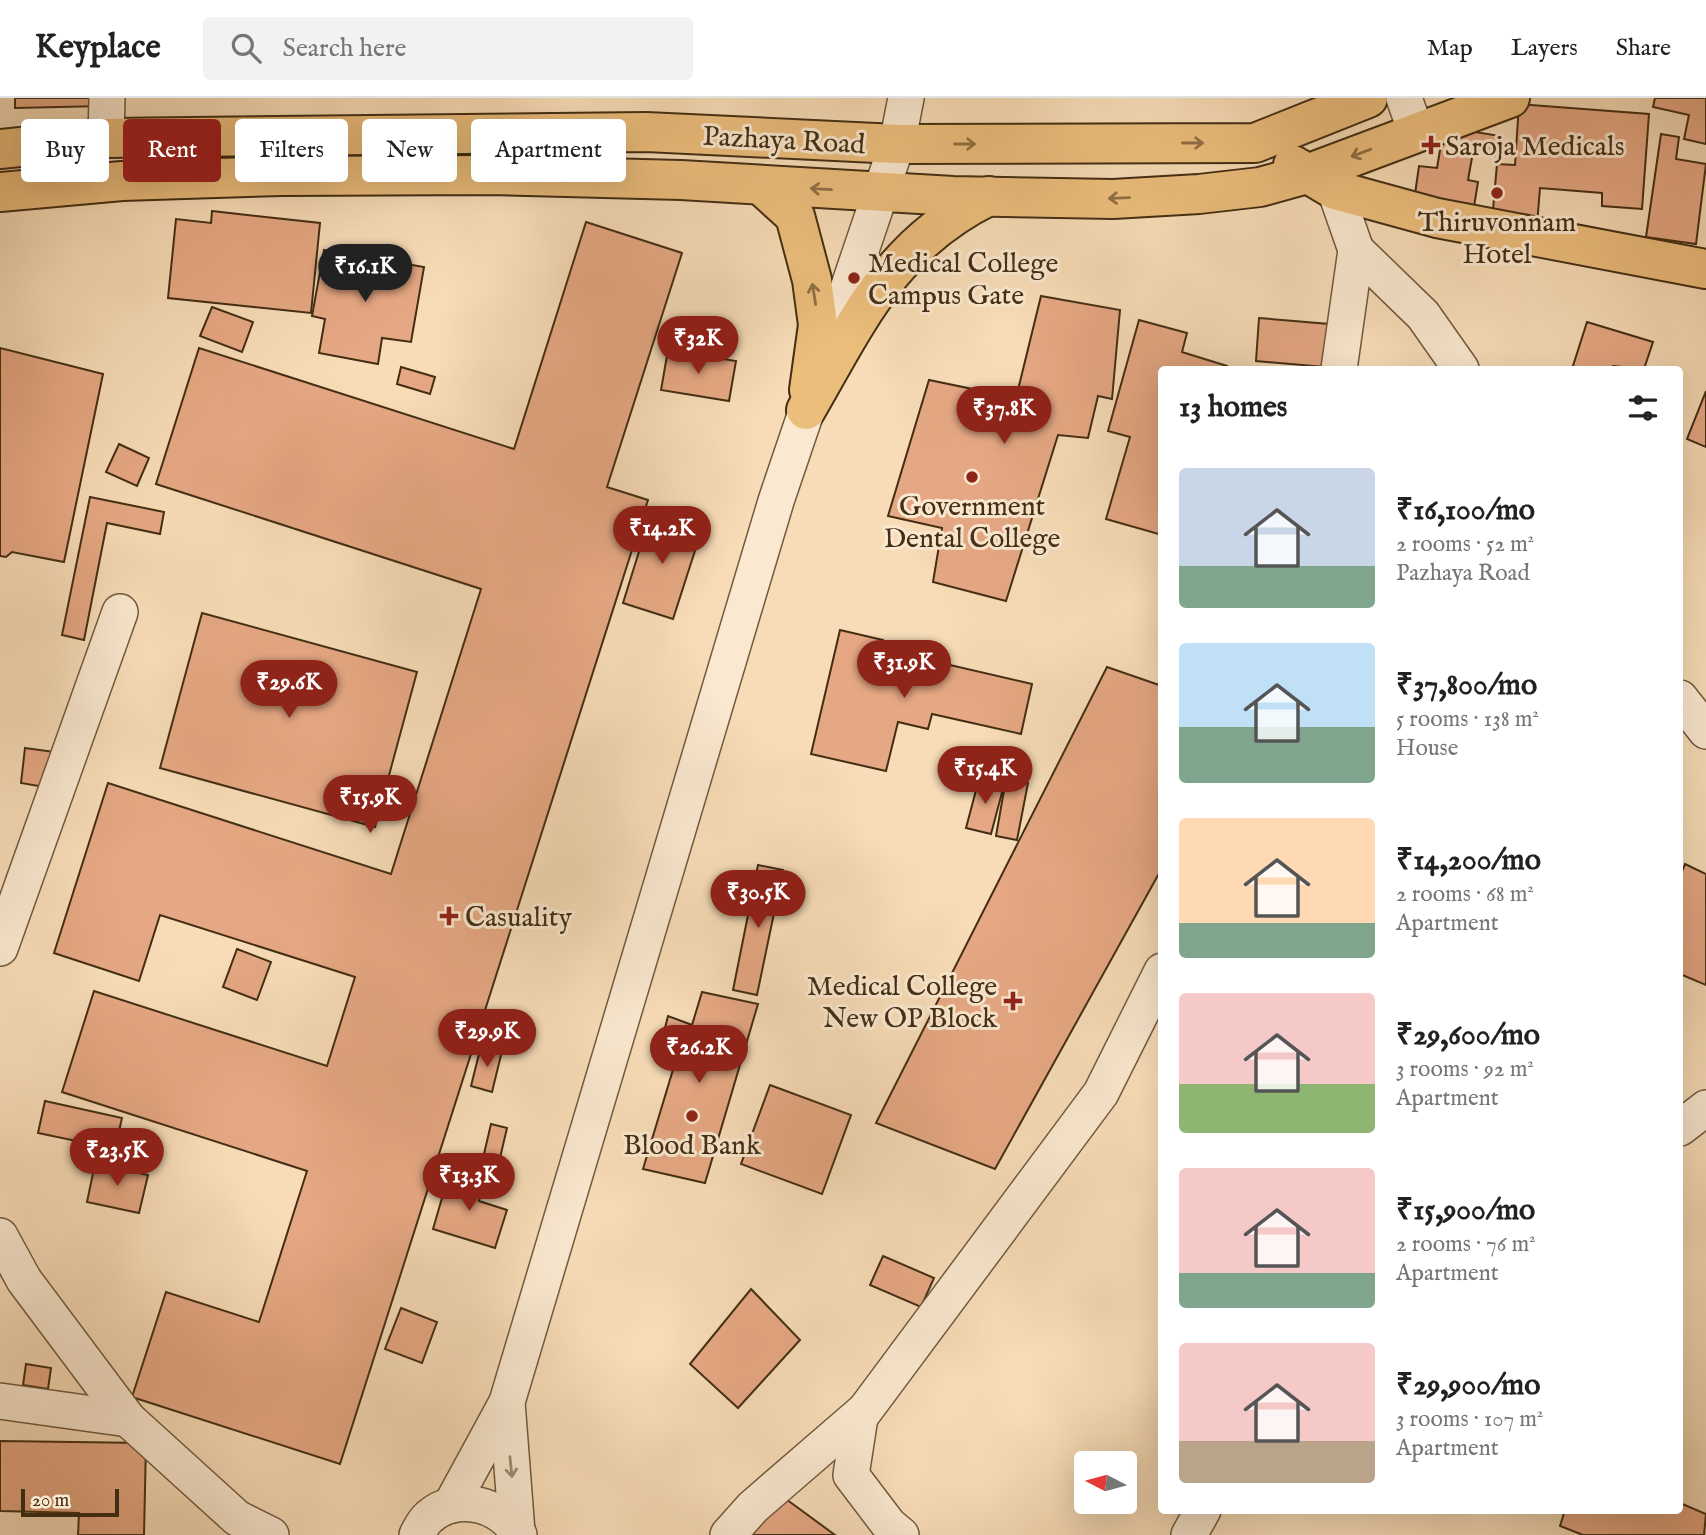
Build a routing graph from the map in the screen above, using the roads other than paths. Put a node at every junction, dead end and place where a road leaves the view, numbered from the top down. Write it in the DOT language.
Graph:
graph roads {
  1 [pos="107,98"];
  2 [pos="906,98"];
  3 [pos="1368,98"];
  4 [pos="1510,98"];
  5 [pos="1410,115"];
  6 [pos="106,119"];
  7 [pos="109,138"];
  8 [pos="1255,143"];
  9 [pos="897,144"];
  10 [pos="21,147"];
  11 [pos="0,149"];
  12 [pos="1321,182"];
  13 [pos="762,186"];
  14 [pos="0,192"];
  15 [pos="881,192"];
  16 [pos="989,195"];
  17 [pos="1356,250"];
  18 [pos="1706,269"];
  19 [pos="1339,366"];
  20 [pos="1459,366"];
  21 [pos="806,410"];
  22 [pos="120,612"];
  23 [pos="1683,702"];
  24 [pos="1706,731"];
  25 [pos="0,948"];
  26 [pos="1158,979"];
  27 [pos="1706,1108"];
  28 [pos="1683,1126"];
  29 [pos="0,1236"];
  30 [pos="0,1401"];
  31 [pos="507,1402"];
  32 [pos="864,1411"];
  33 [pos="128,1419"];
  34 [pos="1201,1514"];
  35 [pos="424,1523"];
  36 [pos="518,1533"];
  37 [pos="271,1535"];
  38 [pos="727,1535"];
  39 [pos="901,1535"];
  40 [pos="1189,1535"];
  1 -- 6 [label="street"];
  2 -- 9 [label="street"];
  3 -- 8 [label="main road"];
  4 -- 5 [label="main road"];
  5 -- 12 [label="main road, one-way"];
  7 -- 9 [label="main road, Pazhaya Road"];
  9 -- 8 [label="main road, Pazhaya Road, one-way"];
  8 -- 12 [label="main road"];
  9 -- 15 [label="street"];
  10 -- 11 [label="main road, Pazhaya Road"];
  12 -- 16 [label="main road, one-way"];
  12 -- 17 [label="street"];
  12 -- 18 [label="main road"];
  13 -- 14 [label="main road"];
  15 -- 13 [label="main road, one-way"];
  21 -- 13 [label="main road, one-way"];
  15 -- 16 [label="main road"];
  15 -- 21 [label="street"];
  16 -- 21 [label="main road"];
  17 -- 19 [label="street"];
  17 -- 20 [label="street"];
  21 -- 31 [label="street"];
  22 -- 25 [label="street"];
  23 -- 24 [label="street"];
  26 -- 32 [label="street"];
  27 -- 28 [label="street"];
  29 -- 33 [label="street"];
  30 -- 33 [label="street"];
  31 -- 35 [label="street"];
  31 -- 36 [label="street, one-way"];
  32 -- 38 [label="street"];
  32 -- 39 [label="street"];
  33 -- 37 [label="street"];
  34 -- 40 [label="street"];
  35 -- 36 [label="street"];
}
